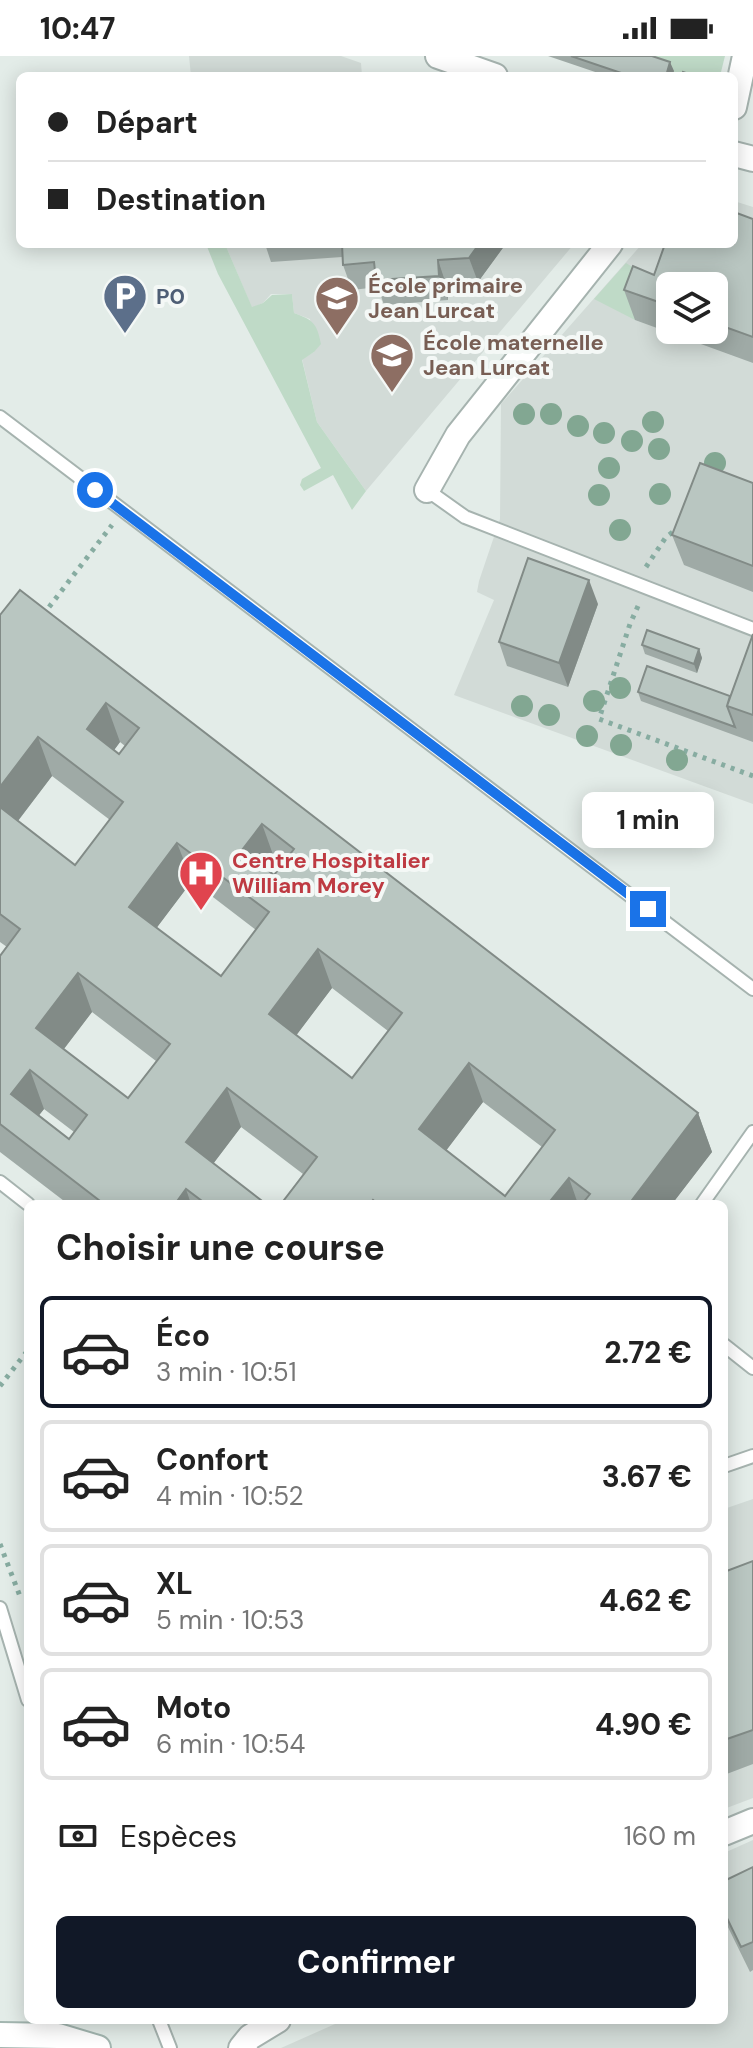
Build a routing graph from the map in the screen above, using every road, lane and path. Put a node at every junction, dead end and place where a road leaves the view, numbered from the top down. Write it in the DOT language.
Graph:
graph roads {
  1 [pos="438,56"];
  2 [pos="745,56"];
  3 [pos="484,72"];
  4 [pos="738,88"];
  5 [pos="607,248"];
  6 [pos="0,417"];
  7 [pos="427,490"];
  8 [pos="123,511"];
  9 [pos="689,527"];
  10 [pos="641,585"];
  11 [pos="38,622"];
  12 [pos="753,629"];
  13 [pos="753,776"];
  14 [pos="753,989"];
  15 [pos="753,1132"];
  16 [pos="0,1182"];
  17 [pos="705,1200"];
  18 [pos="24,1201"];
  19 [pos="728,1348"];
  20 [pos="24,1355"];
  21 [pos="753,1368"];
  22 [pos="0,1386"];
  23 [pos="753,1456"];
  24 [pos="728,1465"];
  25 [pos="0,1544"];
  26 [pos="22,1604"];
  27 [pos="0,1608"];
  28 [pos="24,1687"];
  29 [pos="753,1821"];
  30 [pos="728,1831"];
  31 [pos="161,2024"];
  32 [pos="271,2024"];
  33 [pos="58,2028"];
  34 [pos="0,2035"];
  35 [pos="98,2048"];
  36 [pos="170,2048"];
  37 [pos="241,2048"];
  1 -- 3 [label="street"];
  2 -- 4 [label="street"];
  5 -- 7 [label="street"];
  6 -- 8 [label="lane"];
  7 -- 10 [label="lane"];
  8 -- 11 [label="path"];
  8 -- 14 [label="lane"];
  9 -- 10 [label="path"];
  10 -- 12 [label="lane"];
  10 -- 13 [label="path"];
  15 -- 17 [label="lane"];
  16 -- 18 [label="lane"];
  19 -- 21 [label="lane"];
  20 -- 22 [label="path"];
  23 -- 24 [label="lane"];
  25 -- 26 [label="path"];
  27 -- 28 [label="lane"];
  29 -- 30 [label="street"];
  31 -- 36 [label="lane"];
  32 -- 37 [label="street"];
  33 -- 34 [label="street"];
  33 -- 35 [label="street"];
}
